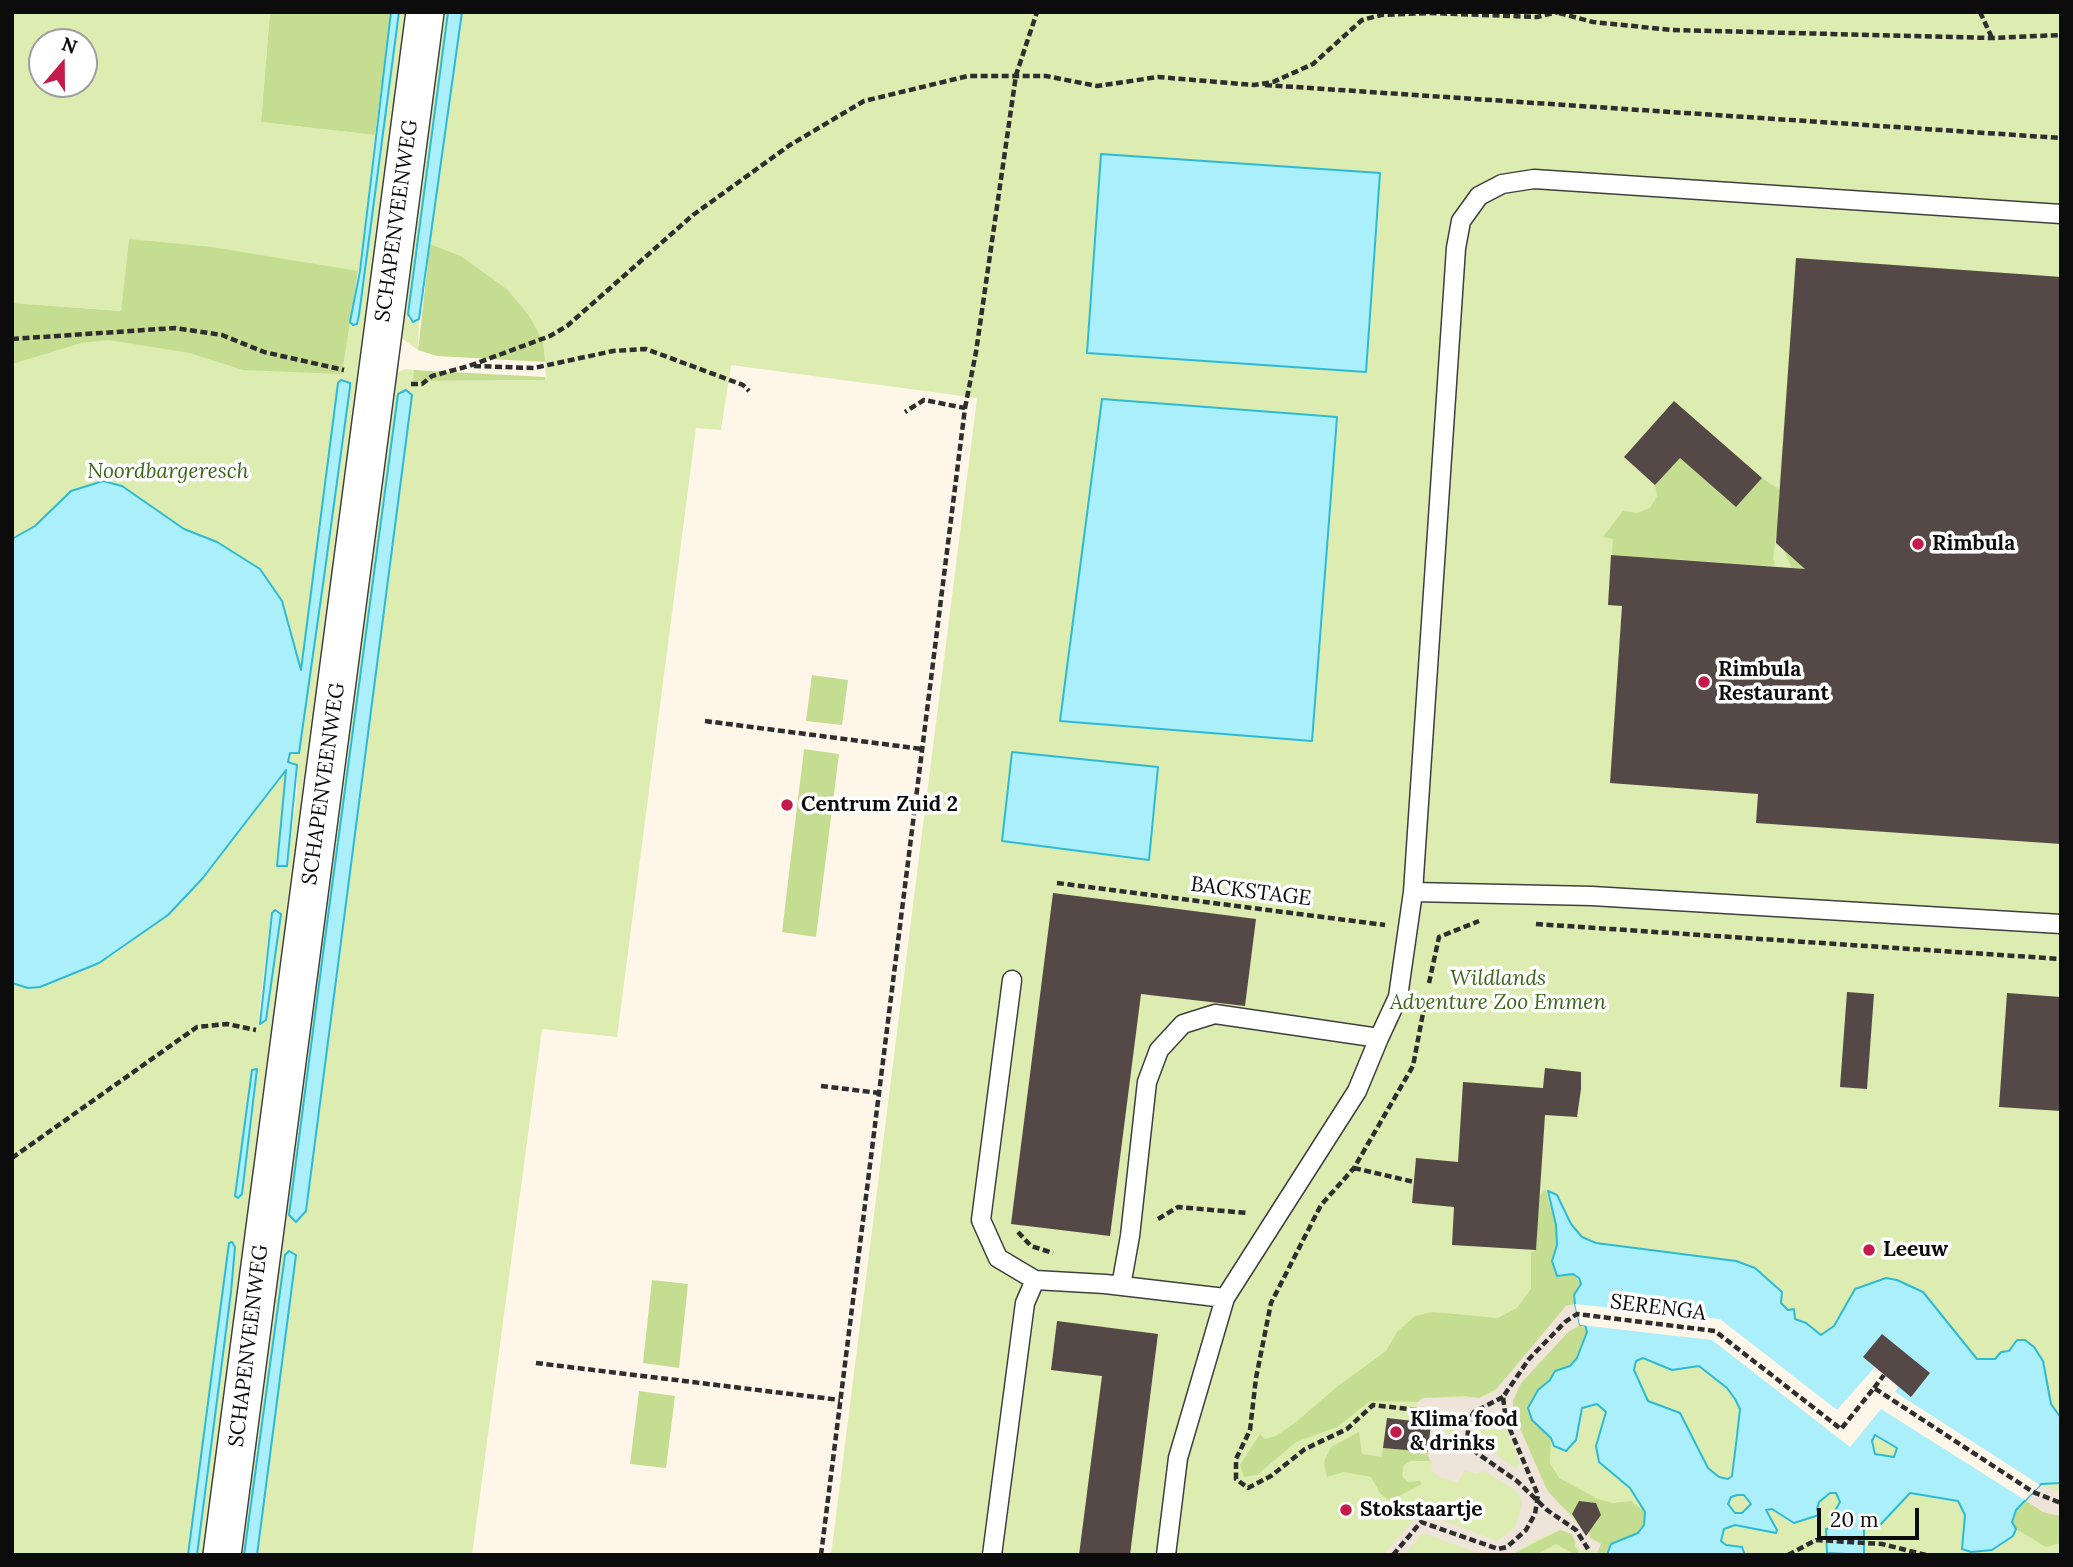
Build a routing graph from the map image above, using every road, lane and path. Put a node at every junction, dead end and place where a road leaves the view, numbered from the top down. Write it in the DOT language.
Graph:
graph roads {
  1 [pos="425,12"];
  2 [pos="1037,12"];
  3 [pos="1558,12"];
  4 [pos="1980,12"];
  5 [pos="2061,35"];
  6 [pos="1992,38"];
  7 [pos="1016,75"];
  8 [pos="1254,85"];
  9 [pos="2061,138"];
  10 [pos="2061,214"];
  11 [pos="12,339"];
  12 [pos="469,366"];
  13 [pos="377,376"];
  14 [pos="749,391"];
  15 [pos="965,408"];
  16 [pos="905,412"];
  17 [pos="705,721"];
  18 [pos="922,749"];
  19 [pos="1057,883"];
  20 [pos="1413,892"];
  21 [pos="1480,920"];
  22 [pos="1522,923"];
  23 [pos="2061,924"];
  24 [pos="1408,928"];
  25 [pos="1439,937"];
  26 [pos="2061,959"];
  27 [pos="1012,980"];
  28 [pos="290,1036"];
  29 [pos="1379,1038"];
  30 [pos="821,1086"];
  31 [pos="879,1093"];
  32 [pos="12,1158"];
  33 [pos="1354,1168"];
  34 [pos="1414,1182"];
  35 [pos="1295,1190"];
  36 [pos="1255,1204"];
  37 [pos="1321,1205"];
  38 [pos="1018,1232"];
  39 [pos="1130,1236"];
  40 [pos="1063,1256"];
  41 [pos="1035,1280"];
  42 [pos="1121,1286"];
  43 [pos="1225,1298"];
  44 [pos="536,1363"];
  45 [pos="1884,1375"];
  46 [pos="1874,1388"];
  47 [pos="1503,1397"];
  48 [pos="840,1400"];
  49 [pos="1417,1410"];
  50 [pos="1537,1501"];
  51 [pos="2061,1503"];
  52 [pos="1588,1549"];
  53 [pos="222,1555"];
  54 [pos="821,1555"];
  55 [pos="992,1555"];
  56 [pos="1166,1555"];
  57 [pos="1393,1555"];
  58 [pos="1788,1555"];
  59 [pos="1926,1555"];
  1 -- 13 [label="street, SCHAPENVEENWEG"];
  2 -- 7 [label="path"];
  3 -- 6 [label="path"];
  3 -- 8 [label="path"];
  4 -- 6 [label="path"];
  5 -- 6 [label="path"];
  7 -- 8 [label="path"];
  7 -- 12 [label="path"];
  7 -- 15 [label="path"];
  8 -- 9 [label="path"];
  10 -- 20 [label="lane"];
  11 -- 13 [label="path"];
  12 -- 13 [label="path"];
  12 -- 14 [label="path"];
  13 -- 28 [label="street, SCHAPENVEENWEG"];
  15 -- 16 [label="path"];
  15 -- 18 [label="path"];
  17 -- 18 [label="path"];
  18 -- 31 [label="path"];
  19 -- 24 [label="path, BACKSTAGE"];
  20 -- 23 [label="lane"];
  20 -- 24 [label="lane"];
  21 -- 25 [label="path"];
  22 -- 26 [label="path"];
  24 -- 25 [label="path, BACKSTAGE"];
  24 -- 29 [label="lane"];
  25 -- 33 [label="path"];
  27 -- 41 [label="lane"];
  28 -- 32 [label="path"];
  28 -- 53 [label="street, SCHAPENVEENWEG"];
  29 -- 35 [label="lane"];
  29 -- 39 [label="lane"];
  30 -- 31 [label="path"];
  31 -- 48 [label="path"];
  33 -- 34 [label="path"];
  33 -- 37 [label="path"];
  35 -- 37 [label="path"];
  35 -- 43 [label="lane"];
  36 -- 39 [label="path"];
  37 -- 49 [label="path"];
  38 -- 40 [label="path"];
  39 -- 42 [label="lane"];
  41 -- 42 [label="lane"];
  41 -- 55 [label="lane"];
  42 -- 43 [label="lane"];
  43 -- 56 [label="lane"];
  44 -- 48 [label="path"];
  45 -- 46 [label="path"];
  46 -- 47 [label="path, SERENGA"];
  46 -- 51 [label="path"];
  47 -- 50 [label="path"];
  47 -- 50 [label="path"];
  48 -- 54 [label="path"];
  50 -- 52 [label="path"];
  50 -- 57 [label="path"];
  58 -- 59 [label="path"];
}
